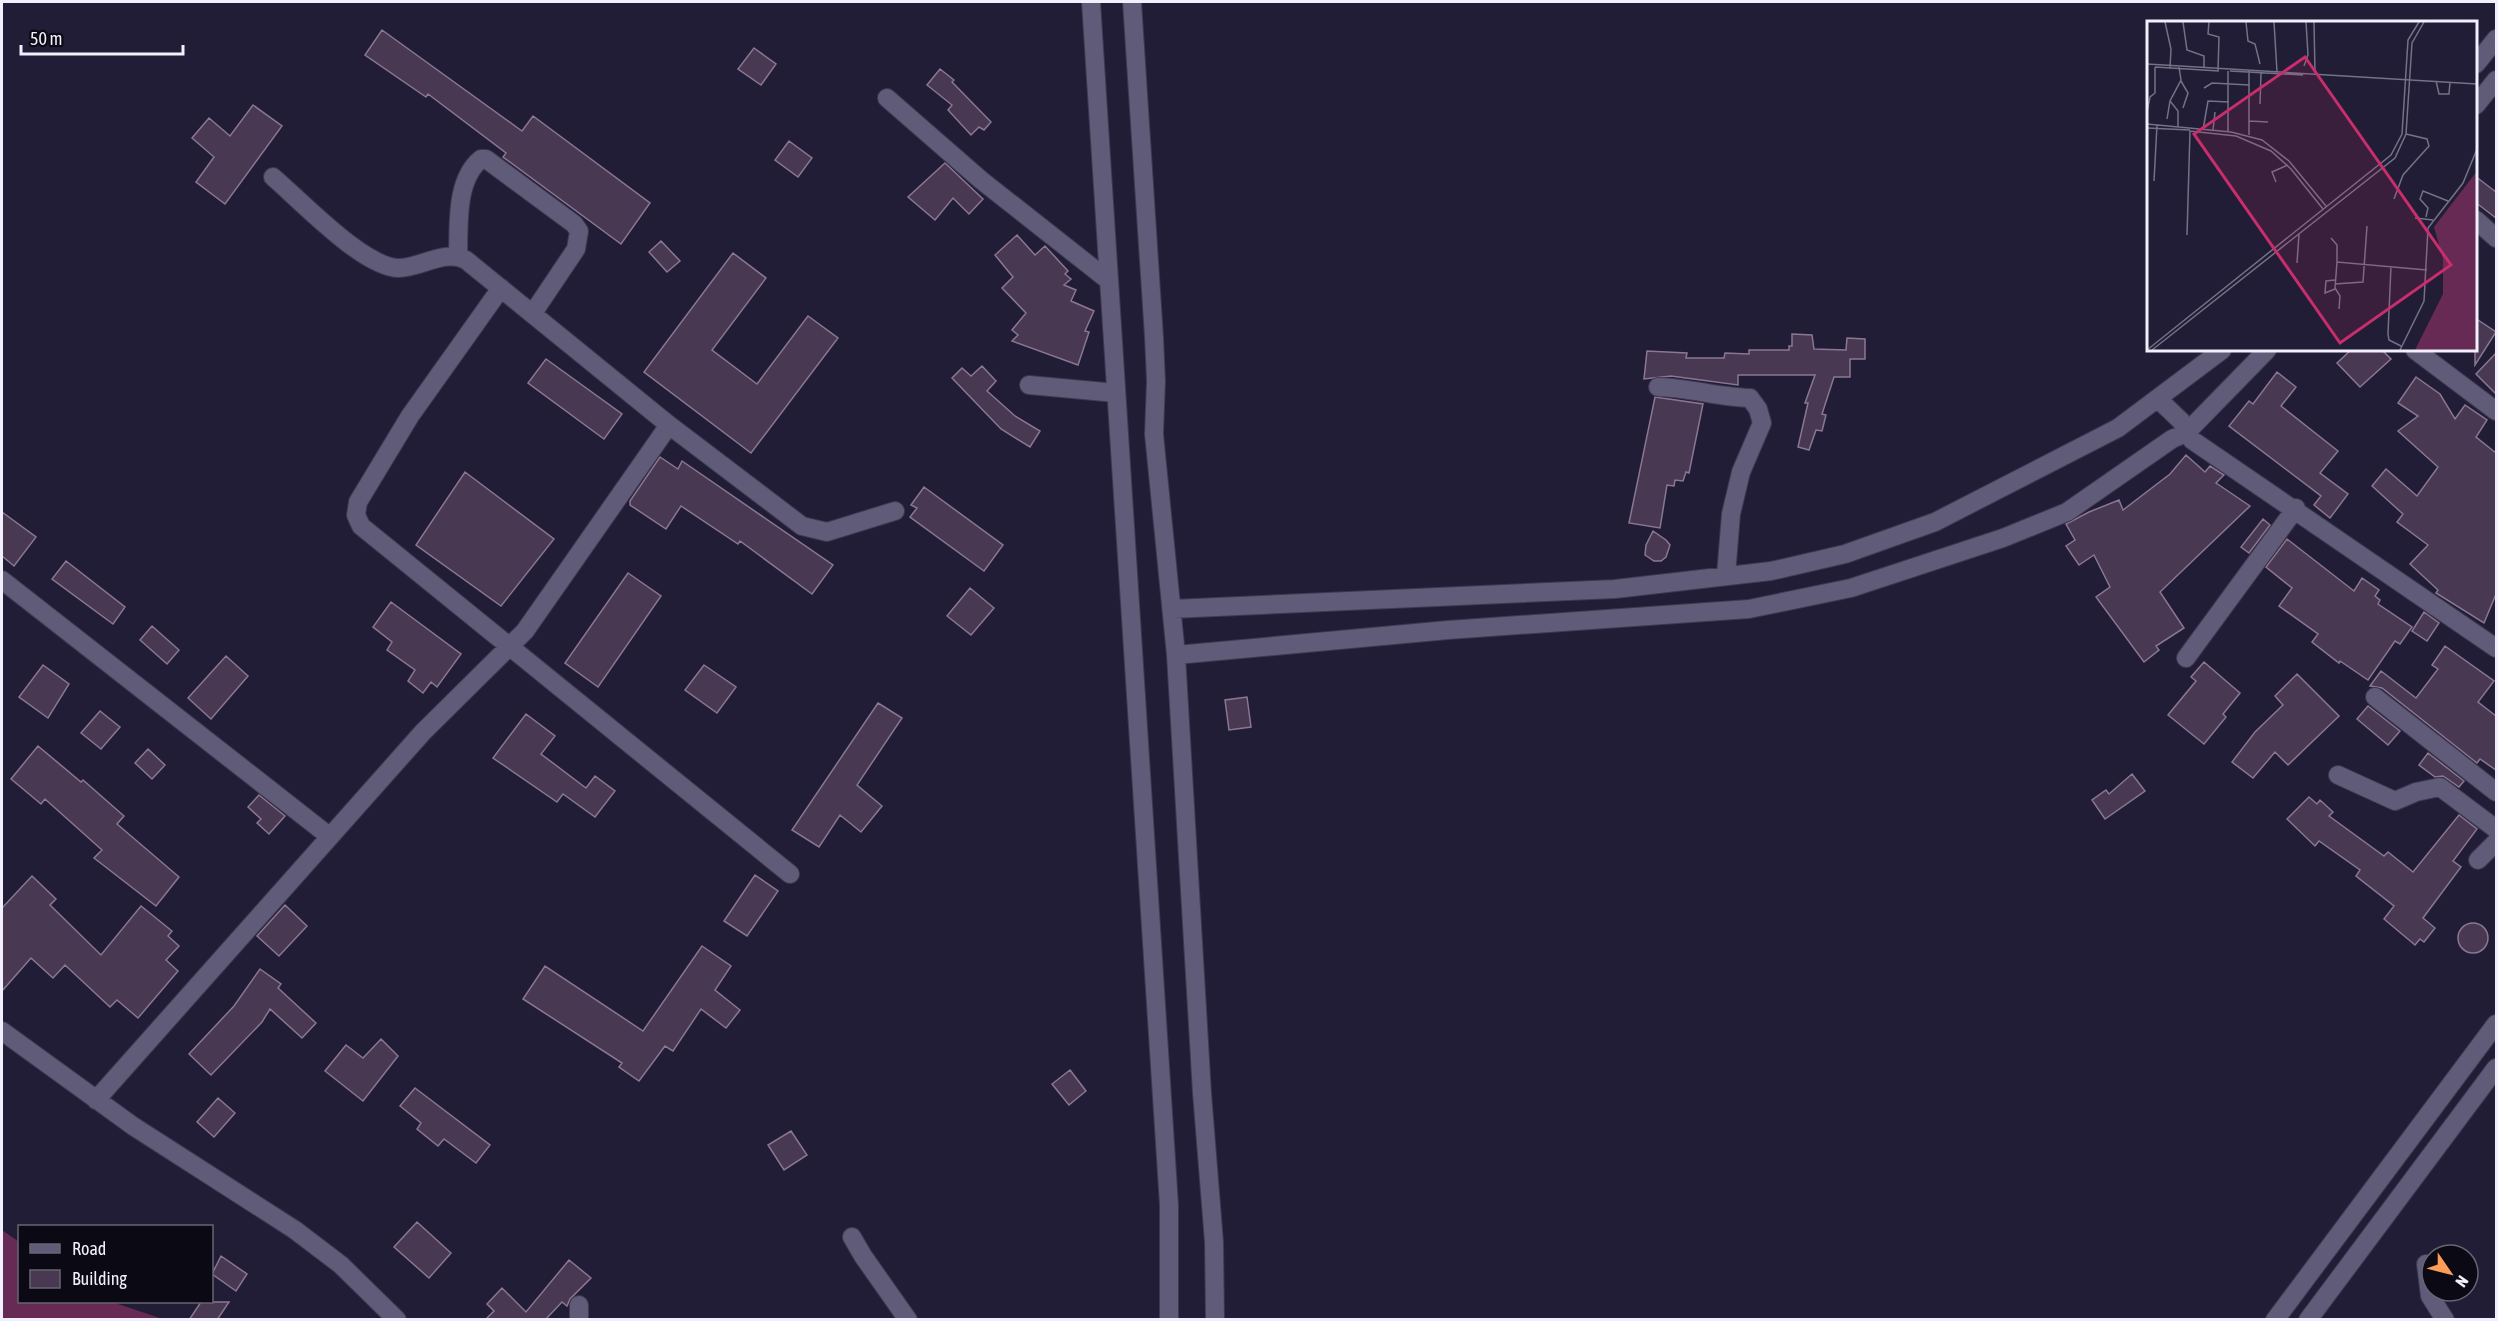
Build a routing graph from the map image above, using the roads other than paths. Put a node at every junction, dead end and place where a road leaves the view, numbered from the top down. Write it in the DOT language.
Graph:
graph roads {
  1 [pos="1091,2"];
  2 [pos="1132,2"];
  3 [pos="2496,39"];
  4 [pos="2477,62"];
  5 [pos="887,98"];
  6 [pos="273,177"];
  7 [pos="2477,222"];
  8 [pos="2496,238"];
  9 [pos="458,256"];
  10 [pos="1108,280"];
  11 [pos="501,288"];
  12 [pos="532,313"];
  13 [pos="2221,351"];
  14 [pos="2266,351"];
  15 [pos="2416,351"];
  16 [pos="1029,385"];
  17 [pos="1658,387"];
  18 [pos="1116,393"];
  19 [pos="2161,402"];
  20 [pos="2496,411"];
  21 [pos="669,425"];
  22 [pos="2183,427"];
  23 [pos="2296,508"];
  24 [pos="895,511"];
  25 [pos="1726,575"];
  26 [pos="2,580"];
  27 [pos="1172,612"];
  28 [pos="510,645"];
  29 [pos="2496,648"];
  30 [pos="1176,650"];
  31 [pos="2186,658"];
  32 [pos="2375,697"];
  33 [pos="2338,775"];
  34 [pos="2496,792"];
  35 [pos="2496,829"];
  36 [pos="329,836"];
  37 [pos="2496,842"];
  38 [pos="2478,860"];
  39 [pos="790,874"];
  40 [pos="2496,1024"];
  41 [pos="2,1031"];
  42 [pos="2496,1068"];
  43 [pos="96,1100"];
  44 [pos="852,1237"];
  45 [pos="2434,1303"];
  46 [pos="2313,1318"];
  47 [pos="397,1320"];
  48 [pos="908,1320"];
  49 [pos="1169,1320"];
  50 [pos="1215,1320"];
  51 [pos="2276,1320"];
  52 [pos="2445,1320"];
  1 -- 10 [label="street"];
  2 -- 27 [label="street"];
  3 -- 4 [label="street"];
  5 -- 10 [label="street"];
  6 -- 9 [label="street"];
  7 -- 8 [label="street"];
  9 -- 11 [label="street"];
  9 -- 12 [label="street"];
  10 -- 18 [label="street"];
  11 -- 12 [label="street"];
  11 -- 28 [label="street"];
  12 -- 21 [label="street"];
  13 -- 19 [label="street"];
  14 -- 22 [label="street"];
  15 -- 20 [label="street"];
  16 -- 18 [label="street"];
  17 -- 25 [label="street"];
  18 -- 49 [label="street"];
  19 -- 22 [label="street"];
  19 -- 25 [label="street"];
  21 -- 24 [label="street"];
  21 -- 28 [label="street"];
  22 -- 23 [label="street"];
  22 -- 30 [label="street"];
  23 -- 29 [label="street"];
  23 -- 31 [label="street"];
  25 -- 27 [label="street"];
  26 -- 36 [label="street"];
  27 -- 30 [label="street"];
  28 -- 36 [label="street"];
  28 -- 39 [label="street"];
  30 -- 50 [label="street"];
  32 -- 34 [label="street"];
  33 -- 35 [label="street"];
  36 -- 43 [label="street"];
  37 -- 38 [label="street"];
  40 -- 51 [label="street"];
  41 -- 43 [label="street"];
  42 -- 46 [label="street"];
  43 -- 47 [label="street"];
  44 -- 48 [label="street"];
  45 -- 52 [label="street"];
}
